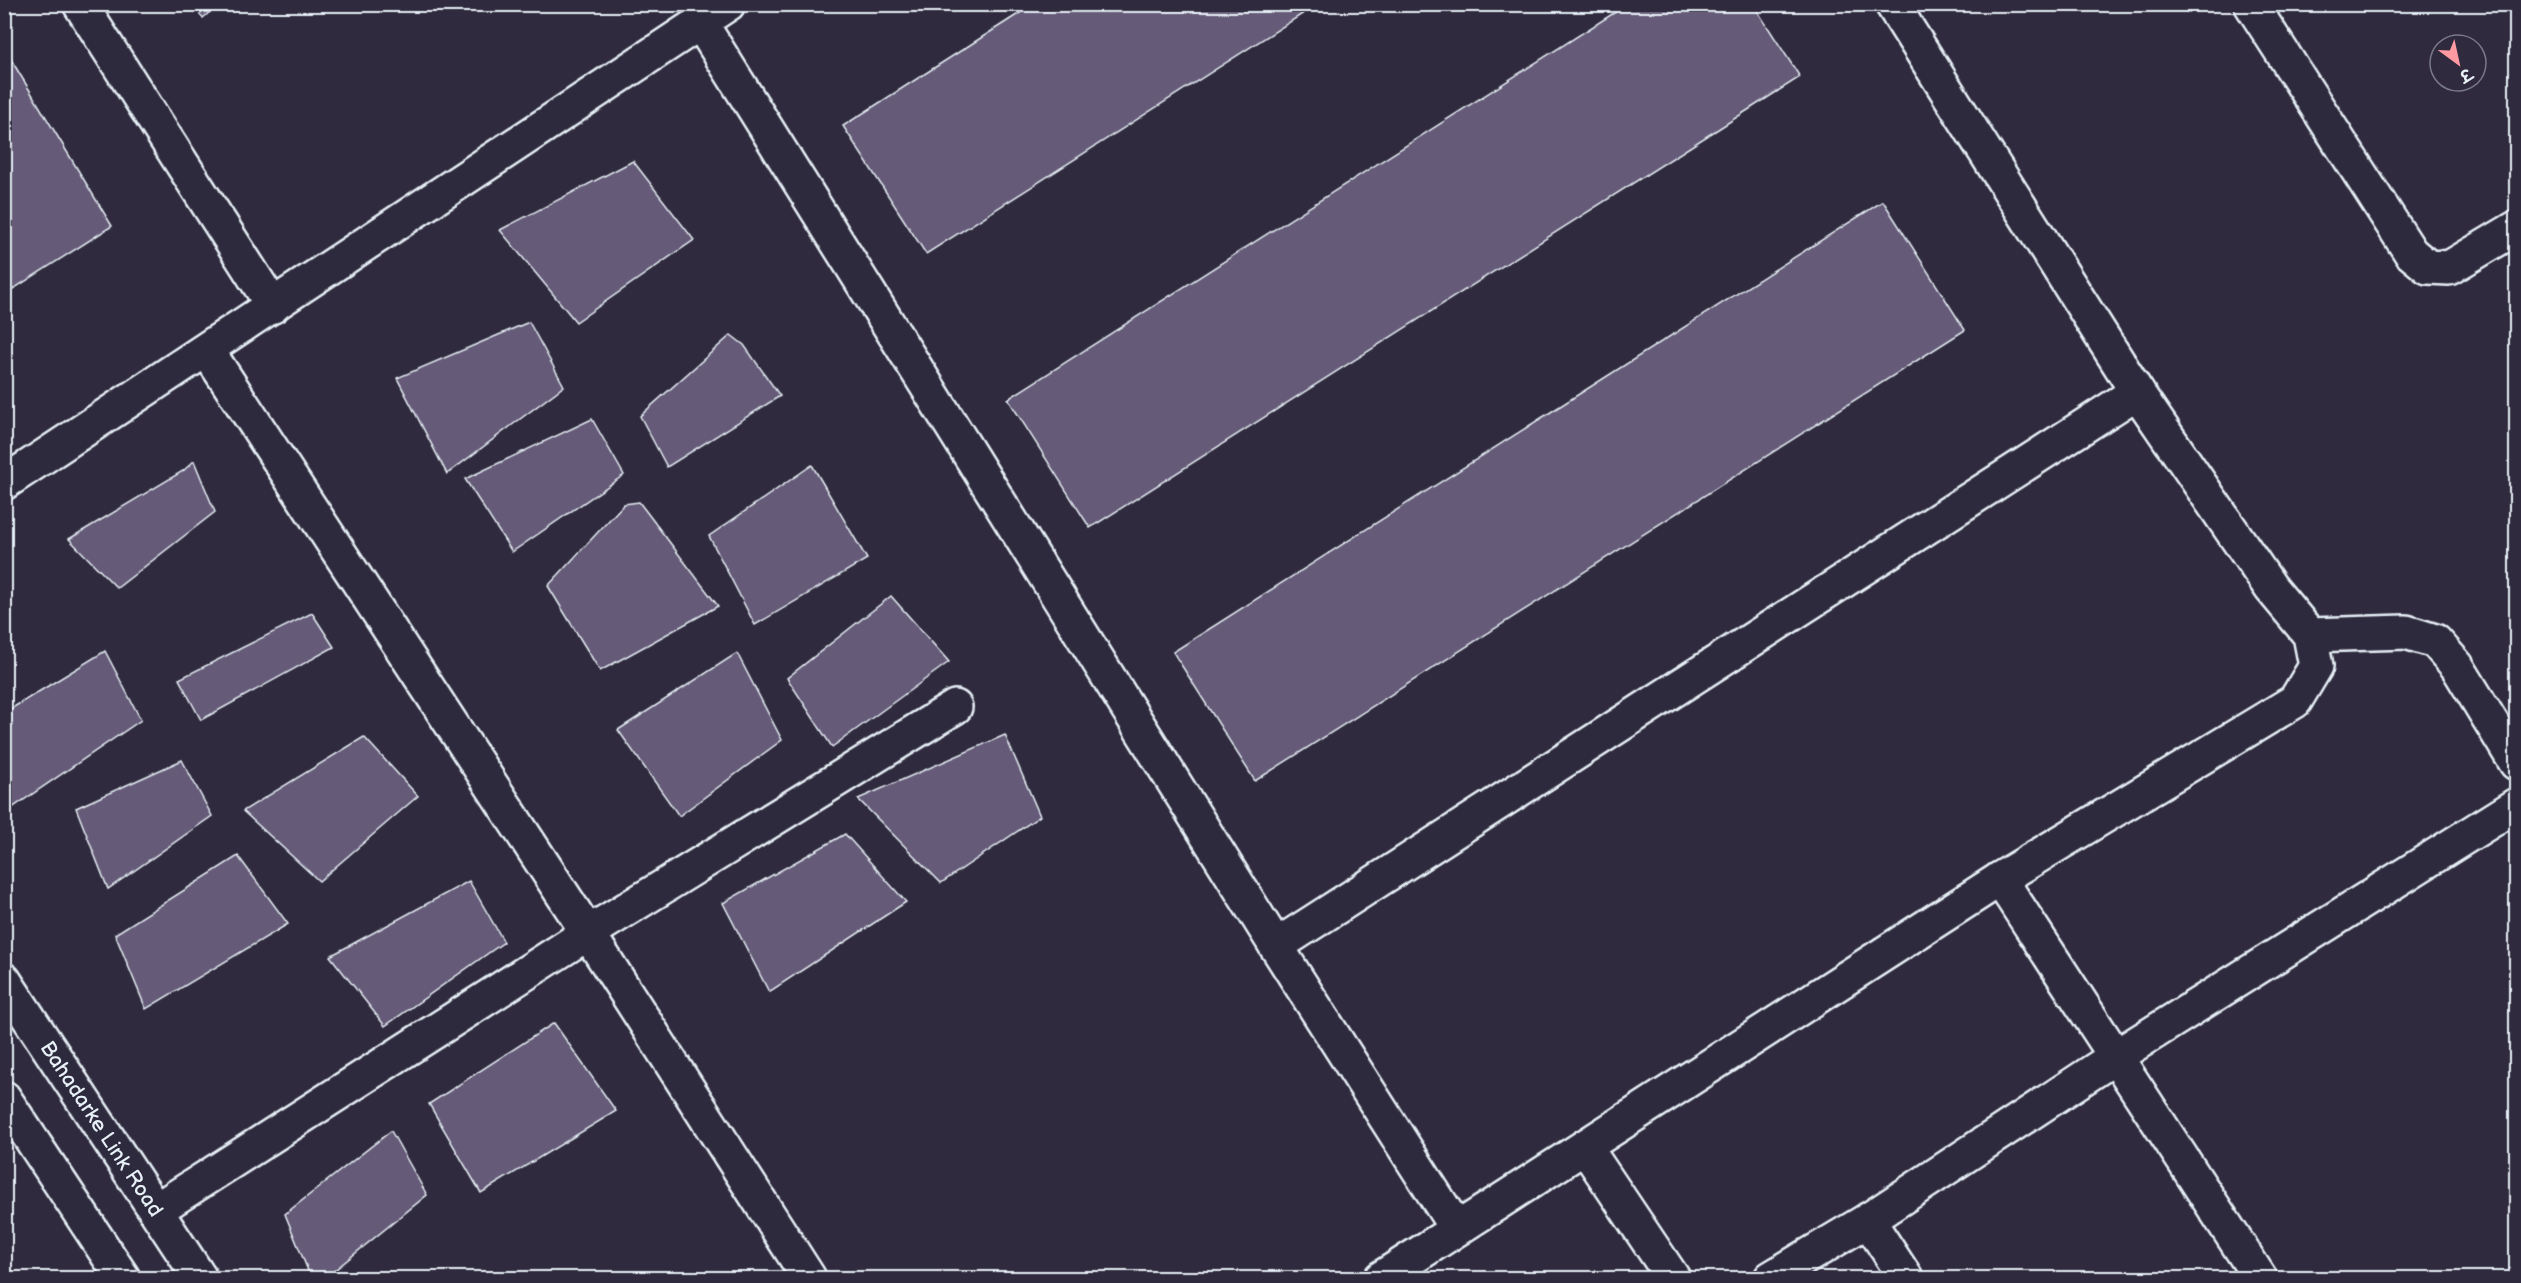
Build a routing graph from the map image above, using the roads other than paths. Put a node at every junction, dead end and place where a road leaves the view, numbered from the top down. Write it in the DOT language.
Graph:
graph roads {
  1 [pos="80,4"];
  2 [pos="728,4"];
  3 [pos="1892,4"];
  4 [pos="2251,4"];
  5 [pos="700,22"];
  6 [pos="2517,228"];
  7 [pos="273,306"];
  8 [pos="207,350"];
  9 [pos="2137,392"];
  10 [pos="4,483"];
  11 [pos="2310,635"];
  12 [pos="955,707"];
  13 [pos="2517,763"];
  14 [pos="2517,805"];
  15 [pos="2000,879"];
  16 [pos="588,933"];
  17 [pos="1276,946"];
  18 [pos="4,980"];
  19 [pos="2115,1057"];
  20 [pos="4,1098"];
  21 [pos="1585,1147"];
  22 [pos="156,1210"];
  23 [pos="1868,1220"];
  24 [pos="1456,1228"];
  25 [pos="123,1278"];
  26 [pos="200,1278"];
  27 [pos="809,1278"];
  28 [pos="1381,1278"];
  29 [pos="1673,1278"];
  30 [pos="1771,1278"];
  31 [pos="1906,1278"];
  32 [pos="2260,1278"];
  1 -- 7 [label="street"];
  2 -- 5 [label="street"];
  3 -- 9 [label="street"];
  4 -- 6 [label="street"];
  5 -- 7 [label="street"];
  5 -- 17 [label="street"];
  7 -- 8 [label="street"];
  8 -- 10 [label="street"];
  8 -- 16 [label="street"];
  9 -- 11 [label="street"];
  9 -- 17 [label="street"];
  11 -- 13 [label="street"];
  11 -- 15 [label="street"];
  12 -- 16 [label="street"];
  14 -- 19 [label="street"];
  15 -- 19 [label="street"];
  15 -- 21 [label="street"];
  16 -- 22 [label="street"];
  16 -- 27 [label="street"];
  17 -- 24 [label="street"];
  18 -- 22 [label="street, Bahadarke Link Road"];
  19 -- 23 [label="street"];
  19 -- 32 [label="street"];
  20 -- 25 [label="street"];
  21 -- 24 [label="street"];
  21 -- 29 [label="street"];
  22 -- 26 [label="street, Bahadarke Link Road"];
  23 -- 30 [label="street"];
  23 -- 31 [label="street"];
  24 -- 28 [label="street"];
}
